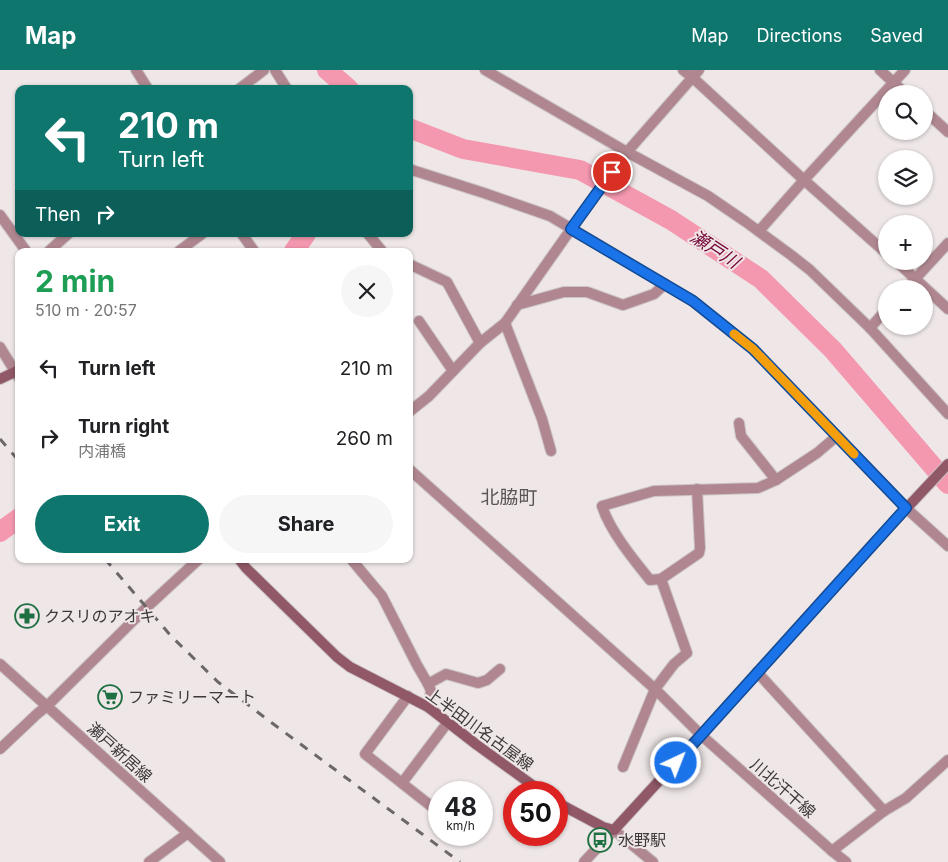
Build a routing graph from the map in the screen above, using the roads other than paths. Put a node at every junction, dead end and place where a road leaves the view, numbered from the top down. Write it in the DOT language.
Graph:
graph roads {
  1 [pos="136,70"];
  2 [pos="264,70"];
  3 [pos="275,70"];
  4 [pos="485,70"];
  5 [pos="682,70"];
  6 [pos="880,70"];
  7 [pos="906,70"];
  8 [pos="696,73"];
  9 [pos="894,83"];
  10 [pos="145,85"];
  11 [pos="244,85"];
  12 [pos="284,85"];
  13 [pos="933,118"];
  14 [pos="948,132"];
  15 [pos="624,156"];
  16 [pos="413,170"];
  17 [pos="804,180"];
  18 [pos="0,215"];
  19 [pos="571,229"];
  20 [pos="759,232"];
  21 [pos="15,236"];
  22 [pos="16,237"];
  23 [pos="65,237"];
  24 [pos="198,237"];
  25 [pos="244,237"];
  26 [pos="370,237"];
  27 [pos="948,243"];
  28 [pos="878,246"];
  29 [pos="24,248"];
  30 [pos="52,248"];
  31 [pos="182,248"];
  32 [pos="252,248"];
  33 [pos="380,248"];
  34 [pos="413,266"];
  35 [pos="906,270"];
  36 [pos="915,279"];
  37 [pos="665,284"];
  38 [pos="517,305"];
  39 [pos="948,309"];
  40 [pos="878,319"];
  41 [pos="419,322"];
  42 [pos="505,323"];
  43 [pos="870,328"];
  44 [pos="480,343"];
  45 [pos="0,347"];
  46 [pos="15,369"];
  47 [pos="453,371"];
  48 [pos="15,374"];
  49 [pos="0,379"];
  50 [pos="413,409"];
  51 [pos="948,414"];
  52 [pos="738,423"];
  53 [pos="837,436"];
  54 [pos="551,451"];
  55 [pos="948,464"];
  56 [pos="413,473"];
  57 [pos="776,480"];
  58 [pos="697,489"];
  59 [pos="906,508"];
  60 [pos="948,546"];
  61 [pos="195,563"];
  62 [pos="242,563"];
  63 [pos="354,563"];
  64 [pos="661,578"];
  65 [pos="0,664"];
  66 [pos="500,669"];
  67 [pos="757,672"];
  68 [pos="428,684"];
  69 [pos="655,689"];
  70 [pos="408,696"];
  71 [pos="48,706"];
  72 [pos="428,707"];
  73 [pos="448,722"];
  74 [pos="701,735"];
  75 [pos="0,749"];
  76 [pos="948,760"];
  77 [pos="623,766"];
  78 [pos="527,781"];
  79 [pos="402,783"];
  80 [pos="428,804"];
  81 [pos="568,808"];
  82 [pos="884,811"];
  83 [pos="614,830"];
  84 [pos="188,833"];
  85 [pos="832,850"];
  86 [pos="149,862"];
  87 [pos="220,862"];
  88 [pos="584,862"];
  89 [pos="653,862"];
  90 [pos="846,862"];
  1 -- 10 [label="street"];
  2 -- 11 [label="street"];
  3 -- 12 [label="street"];
  4 -- 15 [label="street"];
  5 -- 8 [label="street"];
  6 -- 9 [label="street"];
  7 -- 9 [label="street"];
  8 -- 15 [label="street"];
  8 -- 17 [label="street"];
  9 -- 17 [label="street"];
  13 -- 14 [label="street"];
  15 -- 19 [label="street"];
  15 -- 20 [label="street"];
  16 -- 19 [label="street"];
  17 -- 20 [label="street"];
  17 -- 28 [label="street"];
  18 -- 21 [label="street"];
  19 -- 37 [label="street"];
  19 -- 38 [label="street"];
  20 -- 43 [label="street"];
  22 -- 29 [label="street"];
  23 -- 30 [label="street"];
  24 -- 31 [label="street"];
  25 -- 32 [label="street"];
  26 -- 33 [label="street"];
  27 -- 36 [label="street"];
  34 -- 44 [label="street"];
  35 -- 36 [label="street"];
  36 -- 39 [label="street"];
  37 -- 38 [label="street"];
  37 -- 53 [label="street"];
  38 -- 42 [label="street"];
  40 -- 43 [label="street"];
  41 -- 47 [label="street"];
  42 -- 44 [label="street"];
  42 -- 54 [label="street"];
  43 -- 51 [label="street"];
  44 -- 47 [label="street"];
  45 -- 46 [label="street"];
  47 -- 50 [label="street"];
  48 -- 49 [label="main road"];
  52 -- 57 [label="street"];
  53 -- 57 [label="street"];
  53 -- 59 [label="street"];
  55 -- 59 [label="main road"];
  56 -- 69 [label="street, 川北汗干線"];
  57 -- 58 [label="street"];
  58 -- 64 [label="street"];
  58 -- 64 [label="street"];
  59 -- 60 [label="street"];
  59 -- 67 [label="main road"];
  61 -- 71 [label="street"];
  62 -- 70 [label="main road, 上半田川名古屋線"];
  63 -- 68 [label="street"];
  64 -- 69 [label="street"];
  65 -- 71 [label="street, 瀬戸新居線"];
  66 -- 68 [label="street"];
  67 -- 74 [label="main road"];
  67 -- 82 [label="street"];
  68 -- 72 [label="street"];
  69 -- 74 [label="street, 川北汗干線"];
  69 -- 77 [label="street"];
  70 -- 72 [label="main road, 上半田川名古屋線"];
  70 -- 79 [label="street"];
  71 -- 75 [label="street"];
  71 -- 84 [label="street, 瀬戸新居線"];
  72 -- 73 [label="main road, 上半田川名古屋線"];
  73 -- 78 [label="main road, 上半田川名古屋線"];
  73 -- 79 [label="street"];
  74 -- 83 [label="main road"];
  74 -- 85 [label="street, 川北汗干線"];
  76 -- 82 [label="street"];
  79 -- 80 [label="street"];
  81 -- 83 [label="main road"];
  82 -- 85 [label="street"];
  83 -- 88 [label="street"];
  83 -- 89 [label="street"];
  84 -- 86 [label="street"];
  84 -- 87 [label="street, 瀬戸新居線"];
  85 -- 90 [label="street, 川北汗干線"];
}
